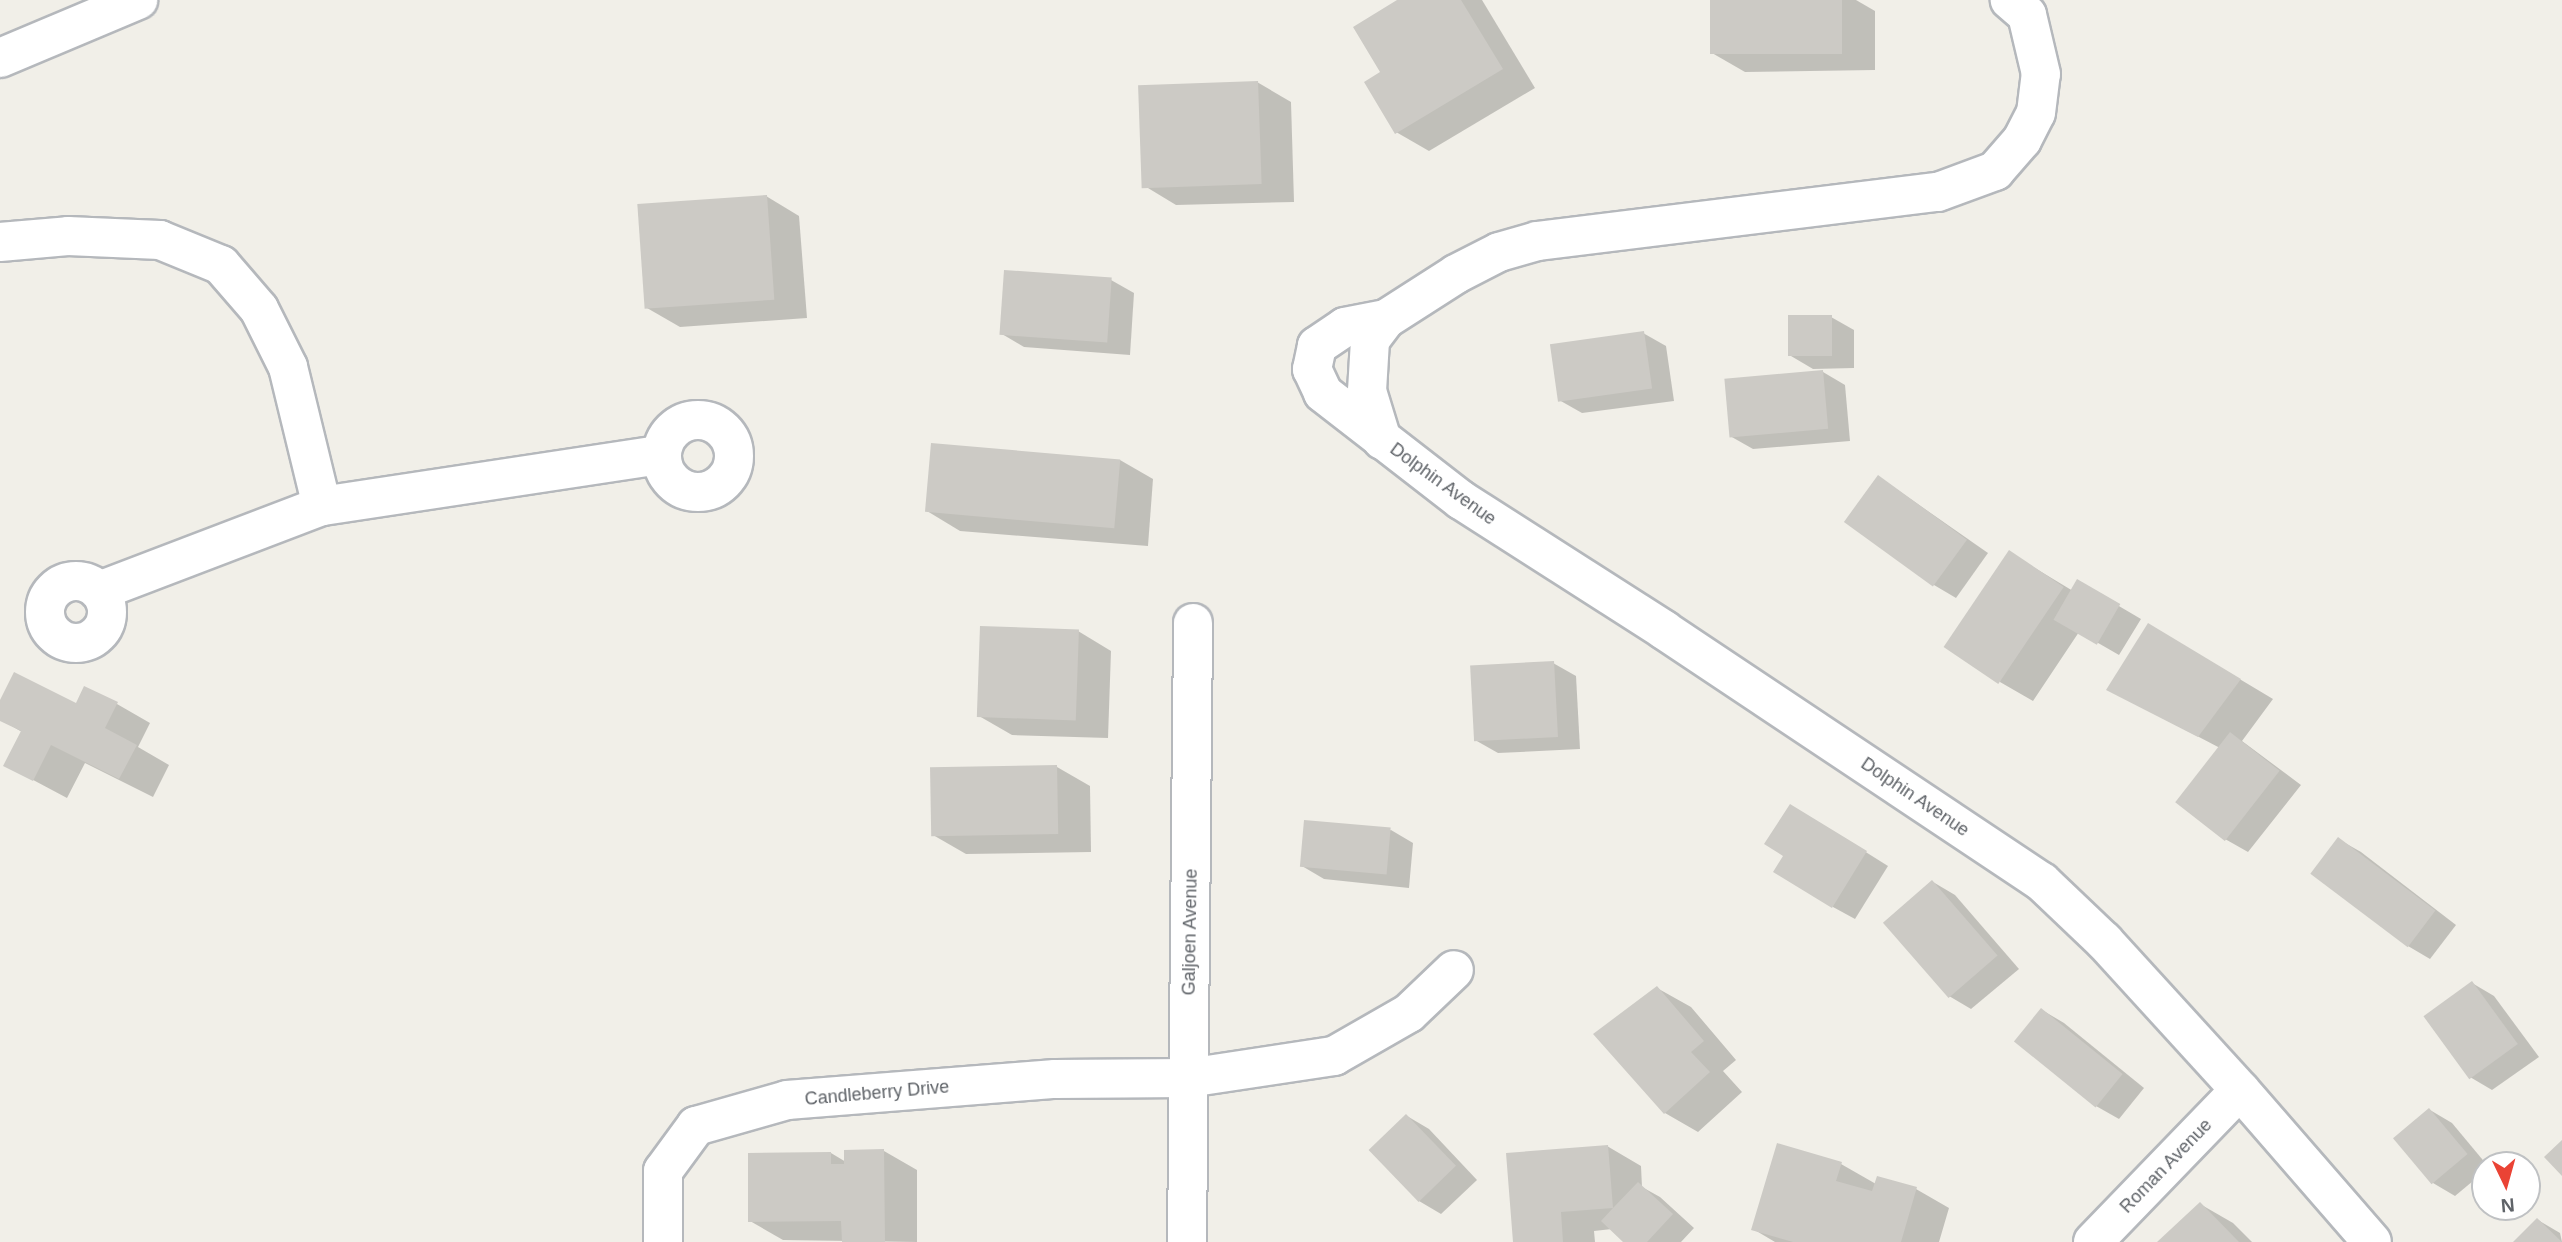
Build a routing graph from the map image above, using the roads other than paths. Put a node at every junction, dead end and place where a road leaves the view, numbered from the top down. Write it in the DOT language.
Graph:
graph roads {
  1 [pos="138,0"];
  2 [pos="2010,0"];
  3 [pos="0,58"];
  4 [pos="0,242"];
  5 [pos="1386,319"];
  6 [pos="1382,440"];
  7 [pos="661,455"];
  8 [pos="322,506"];
  9 [pos="99,591"];
  10 [pos="1193,623"];
  11 [pos="1454,970"];
  12 [pos="1188,1078"];
  13 [pos="2240,1090"];
  14 [pos="663,1242"];
  15 [pos="1187,1242"];
  16 [pos="2093,1242"];
  17 [pos="2372,1242"];
  1 -- 3 [label="street"];
  2 -- 5 [label="street, Dolphin Avenue"];
  4 -- 8 [label="street"];
  5 -- 6 [label="street, Dolphin Avenue"];
  5 -- 6 [label="street, Dolphin Avenue"];
  6 -- 13 [label="street, Dolphin Avenue"];
  7 -- 8 [label="street"];
  8 -- 9 [label="street"];
  10 -- 12 [label="street, Galjoen Avenue"];
  11 -- 12 [label="street, Candleberry Drive"];
  12 -- 14 [label="street, Candleberry Drive"];
  12 -- 15 [label="street, Galjoen Avenue"];
  13 -- 16 [label="street, Roman Avenue"];
  13 -- 17 [label="street, Dolphin Avenue"];
}
